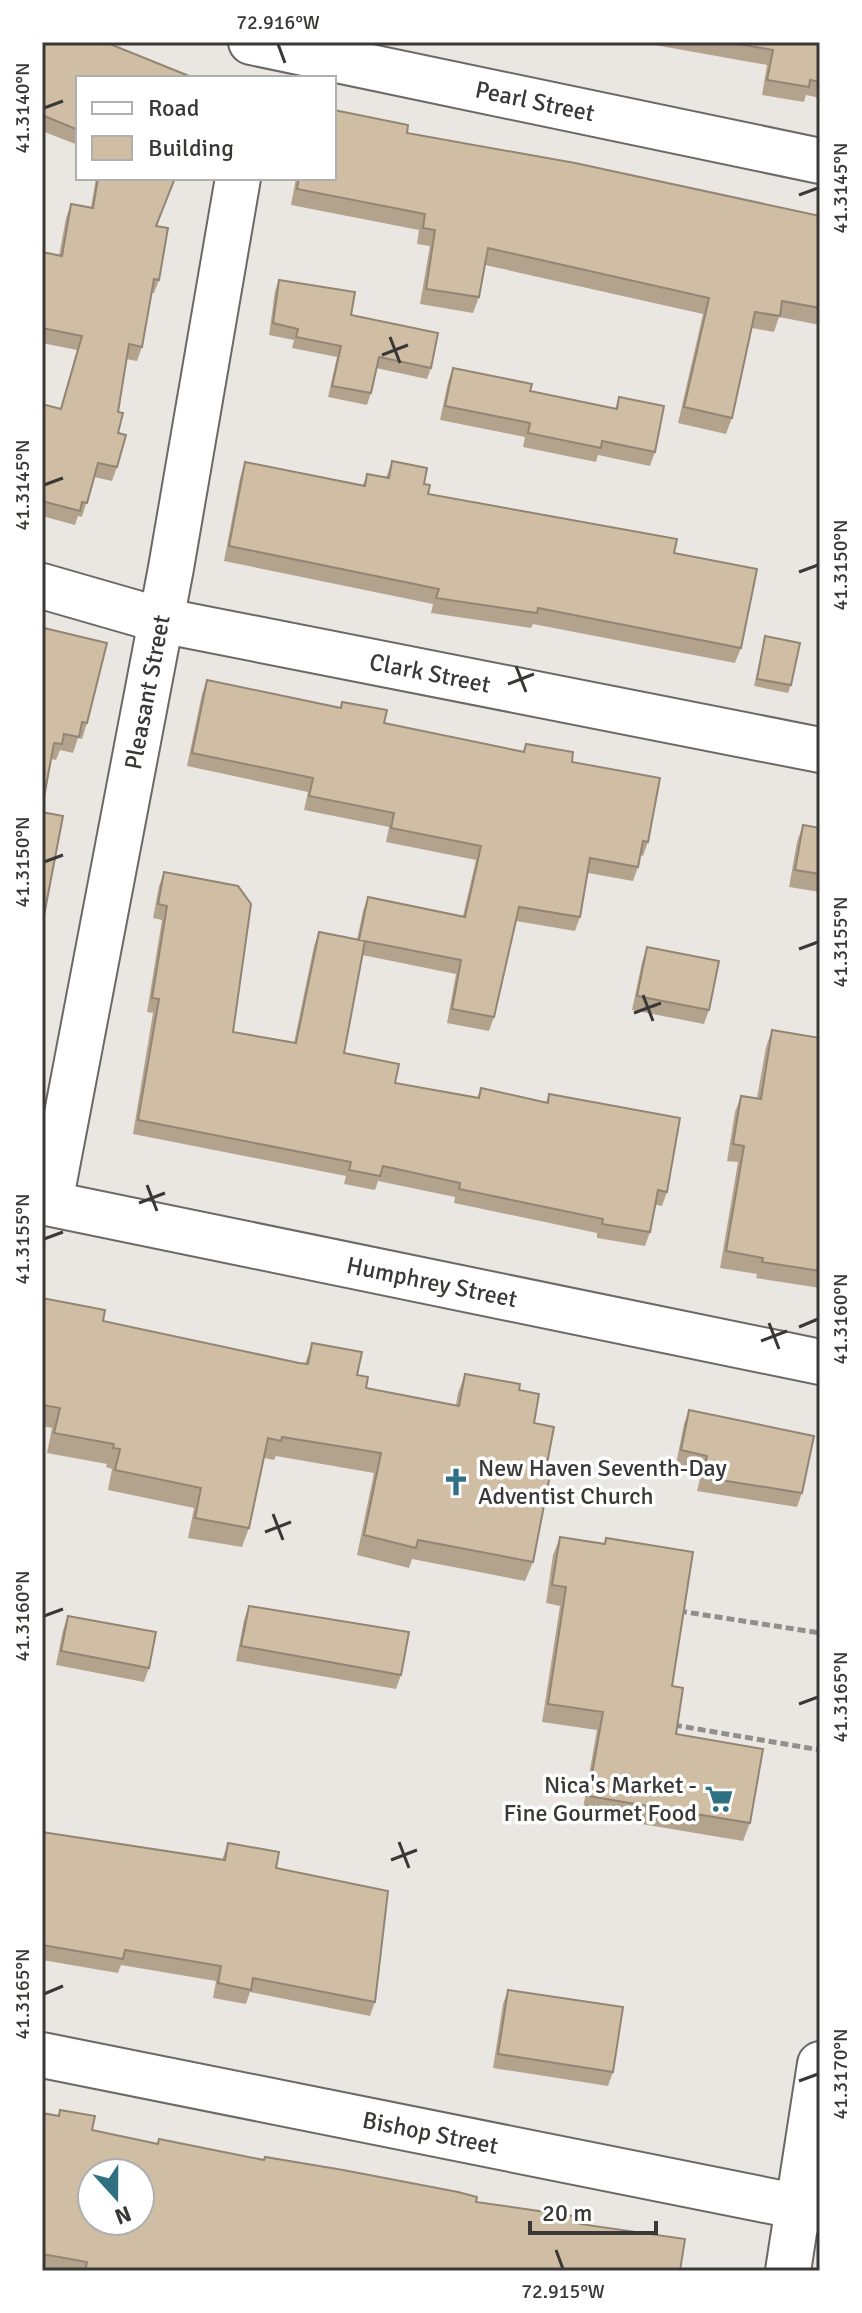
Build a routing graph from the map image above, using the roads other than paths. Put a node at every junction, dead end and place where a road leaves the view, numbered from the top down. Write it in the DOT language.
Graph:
graph roads {
  1 [pos="256,55"];
  2 [pos="820,161"];
  3 [pos="238,180"];
  4 [pos="42,586"];
  5 [pos="160,620"];
  6 [pos="820,750"];
  7 [pos="46,1202"];
  8 [pos="820,1362"];
  9 [pos="42,2055"];
  10 [pos="820,2064"];
  11 [pos="809,2210"];
  12 [pos="788,2271"];
  1 -- 2 [label="street, Pearl Street"];
  3 -- 5 [label="street, Pleasant Street"];
  4 -- 5 [label="street, Clark Street"];
  5 -- 6 [label="street, Clark Street"];
  5 -- 7 [label="street, Pleasant Street"];
  7 -- 8 [label="street, Humphrey Street"];
  9 -- 11 [label="street, Bishop Street"];
  10 -- 11 [label="street"];
  11 -- 12 [label="street"];
}
